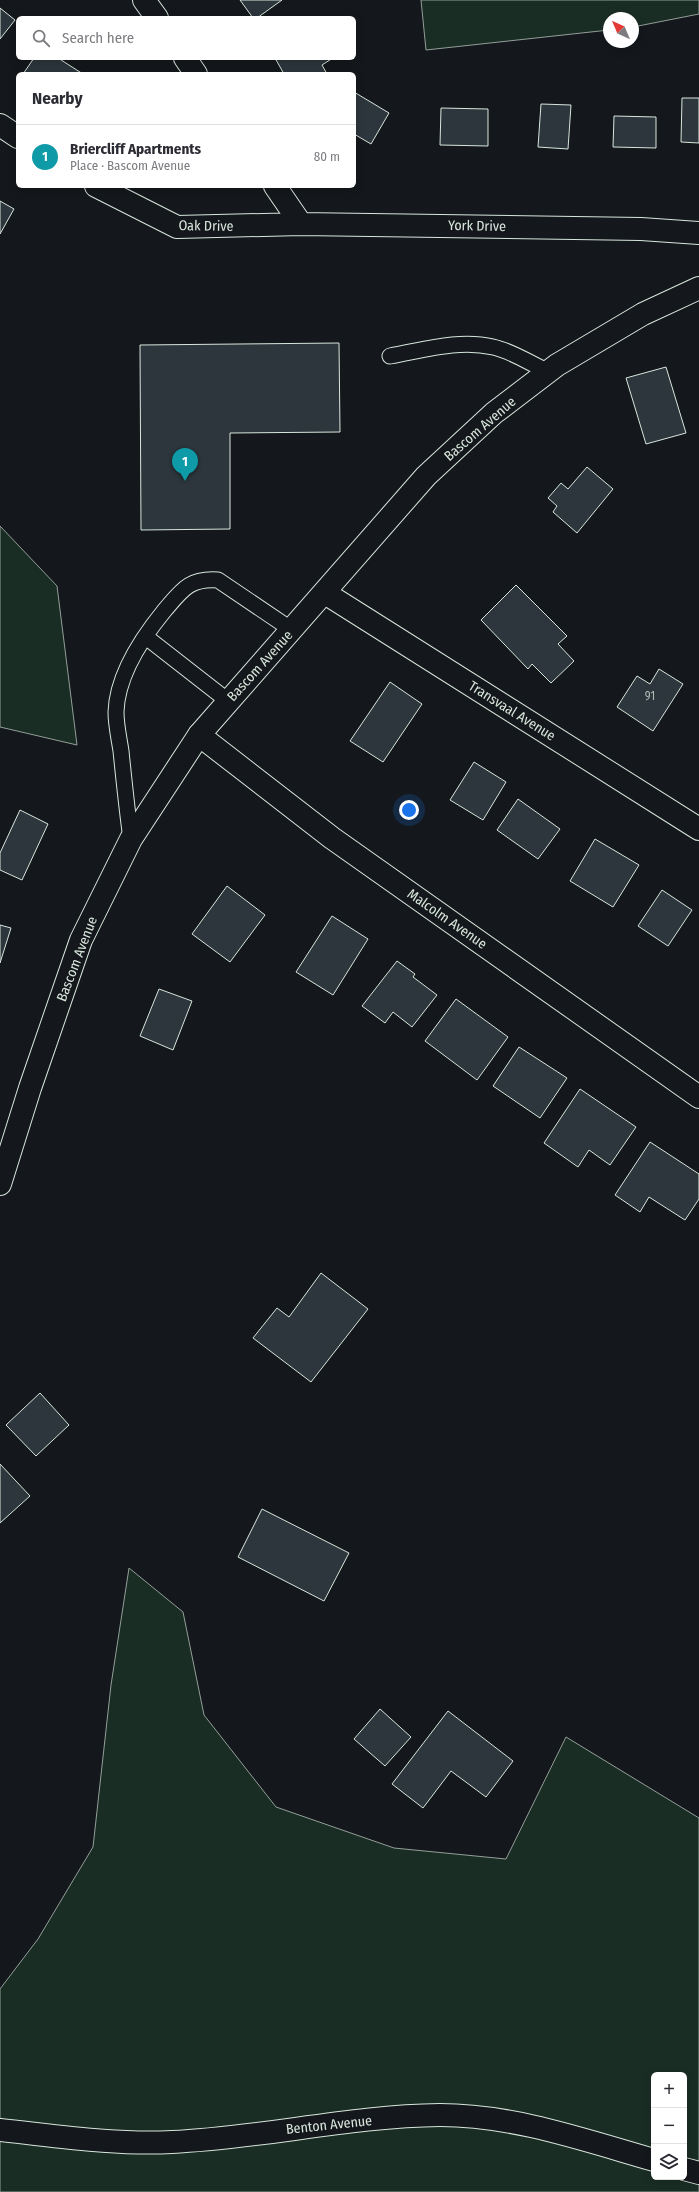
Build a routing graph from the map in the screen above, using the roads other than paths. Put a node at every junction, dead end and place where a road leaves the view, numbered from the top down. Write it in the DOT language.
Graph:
graph roads {
  1 [pos="144,0"];
  2 [pos="155,16"];
  3 [pos="186,60"];
  4 [pos="195,72"];
  5 [pos="0,125"];
  6 [pos="16,136"];
  7 [pos="100,188"];
  8 [pos="276,188"];
  9 [pos="301,224"];
  10 [pos="699,233"];
  11 [pos="699,288"];
  12 [pos="390,356"];
  13 [pos="549,372"];
  14 [pos="325,593"];
  15 [pos="292,630"];
  16 [pos="146,637"];
  17 [pos="228,701"];
  18 [pos="199,735"];
  19 [pos="699,829"];
  20 [pos="130,839"];
  21 [pos="699,1097"];
  22 [pos="0,1184"];
  23 [pos="0,2130"];
  24 [pos="651,2159"];
  25 [pos="687,2170"];
  26 [pos="699,2173"];
  1 -- 2 [label="main road"];
  3 -- 4 [label="main road"];
  5 -- 6 [label="main road"];
  7 -- 9 [label="main road, Oak Drive"];
  8 -- 9 [label="main road"];
  9 -- 10 [label="main road, York Drive"];
  11 -- 13 [label="main road, Bascom Avenue"];
  12 -- 13 [label="lane"];
  13 -- 14 [label="main road, Bascom Avenue"];
  14 -- 15 [label="main road, Bascom Avenue"];
  14 -- 19 [label="main road, Transvaal Avenue"];
  15 -- 16 [label="lane"];
  15 -- 17 [label="main road, Bascom Avenue"];
  16 -- 17 [label="lane"];
  16 -- 20 [label="lane"];
  17 -- 18 [label="main road, Bascom Avenue"];
  18 -- 20 [label="main road, Bascom Avenue"];
  18 -- 21 [label="main road, Malcolm Avenue"];
  20 -- 22 [label="main road, Bascom Avenue"];
  23 -- 24 [label="main road, Benton Avenue"];
  25 -- 26 [label="main road"];
}
